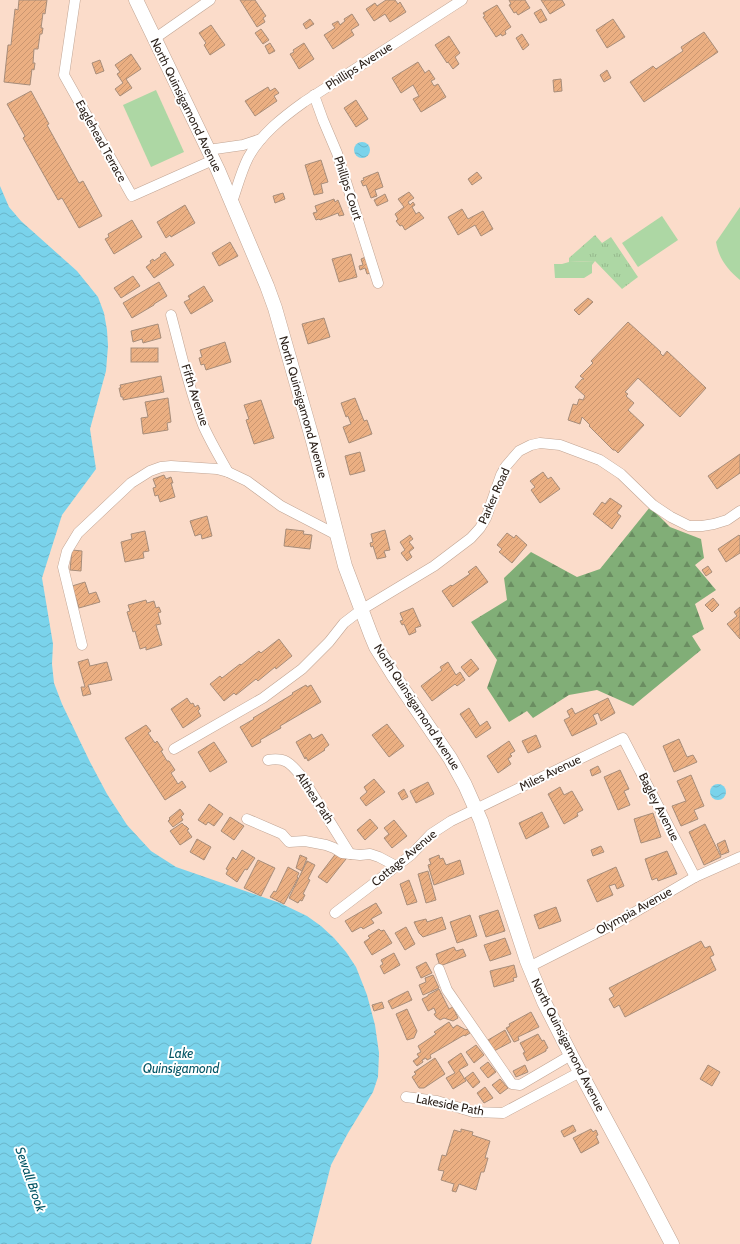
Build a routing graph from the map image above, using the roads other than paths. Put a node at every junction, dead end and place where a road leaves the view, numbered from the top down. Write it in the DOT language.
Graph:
graph roads {
  1 [pos="75,0"];
  2 [pos="136,0"];
  3 [pos="210,0"];
  4 [pos="462,0"];
  5 [pos="154,39"];
  6 [pos="314,95"];
  7 [pos="261,139"];
  8 [pos="210,155"];
  9 [pos="232,202"];
  10 [pos="378,283"];
  11 [pos="171,315"];
  12 [pos="228,472"];
  13 [pos="740,510"];
  14 [pos="337,535"];
  15 [pos="361,610"];
  16 [pos="82,645"];
  17 [pos="623,738"];
  18 [pos="174,749"];
  19 [pos="268,760"];
  20 [pos="476,809"];
  21 [pos="247,818"];
  22 [pos="350,854"];
  23 [pos="740,857"];
  24 [pos="396,866"];
  25 [pos="695,877"];
  26 [pos="335,913"];
  27 [pos="529,967"];
  28 [pos="439,969"];
  29 [pos="571,1055"];
  30 [pos="550,1067"];
  31 [pos="580,1072"];
  32 [pos="559,1083"];
  33 [pos="406,1097"];
  34 [pos="672,1244"];
  1 -- 8 [label="street, Eaglehead Terrace"];
  2 -- 5 [label="main road, North Quinsigamond Avenue"];
  3 -- 5 [label="street"];
  4 -- 6 [label="street, Phillips Avenue"];
  5 -- 8 [label="main road, North Quinsigamond Avenue"];
  6 -- 7 [label="street, Phillips Avenue"];
  6 -- 10 [label="street, Phillips Court"];
  7 -- 8 [label="street, Phillips Avenue"];
  7 -- 9 [label="street, Phillips Avenue"];
  8 -- 9 [label="main road, North Quinsigamond Avenue"];
  9 -- 14 [label="main road, North Quinsigamond Avenue"];
  11 -- 12 [label="street, Fifth Avenue"];
  12 -- 14 [label="street"];
  12 -- 16 [label="street"];
  13 -- 15 [label="street, Parker Road"];
  14 -- 15 [label="main road, North Quinsigamond Avenue"];
  15 -- 18 [label="street, Parker Road"];
  15 -- 20 [label="main road, North Quinsigamond Avenue"];
  17 -- 20 [label="street, Miles Avenue"];
  17 -- 25 [label="street, Bagley Avenue"];
  19 -- 22 [label="street, Althea Path"];
  20 -- 24 [label="street, Cottage Avenue"];
  20 -- 27 [label="main road, North Quinsigamond Avenue"];
  21 -- 22 [label="street"];
  22 -- 24 [label="street"];
  23 -- 25 [label="street, Olympia Avenue"];
  24 -- 26 [label="street, Cottage Avenue"];
  25 -- 27 [label="street, Olympia Avenue"];
  27 -- 29 [label="main road, North Quinsigamond Avenue"];
  28 -- 30 [label="street"];
  29 -- 30 [label="street"];
  29 -- 31 [label="main road, North Quinsigamond Avenue"];
  30 -- 32 [label="street"];
  31 -- 32 [label="street, Lakeside Path"];
  31 -- 34 [label="main road, North Quinsigamond Avenue"];
  32 -- 33 [label="street, Lakeside Path"];
}
